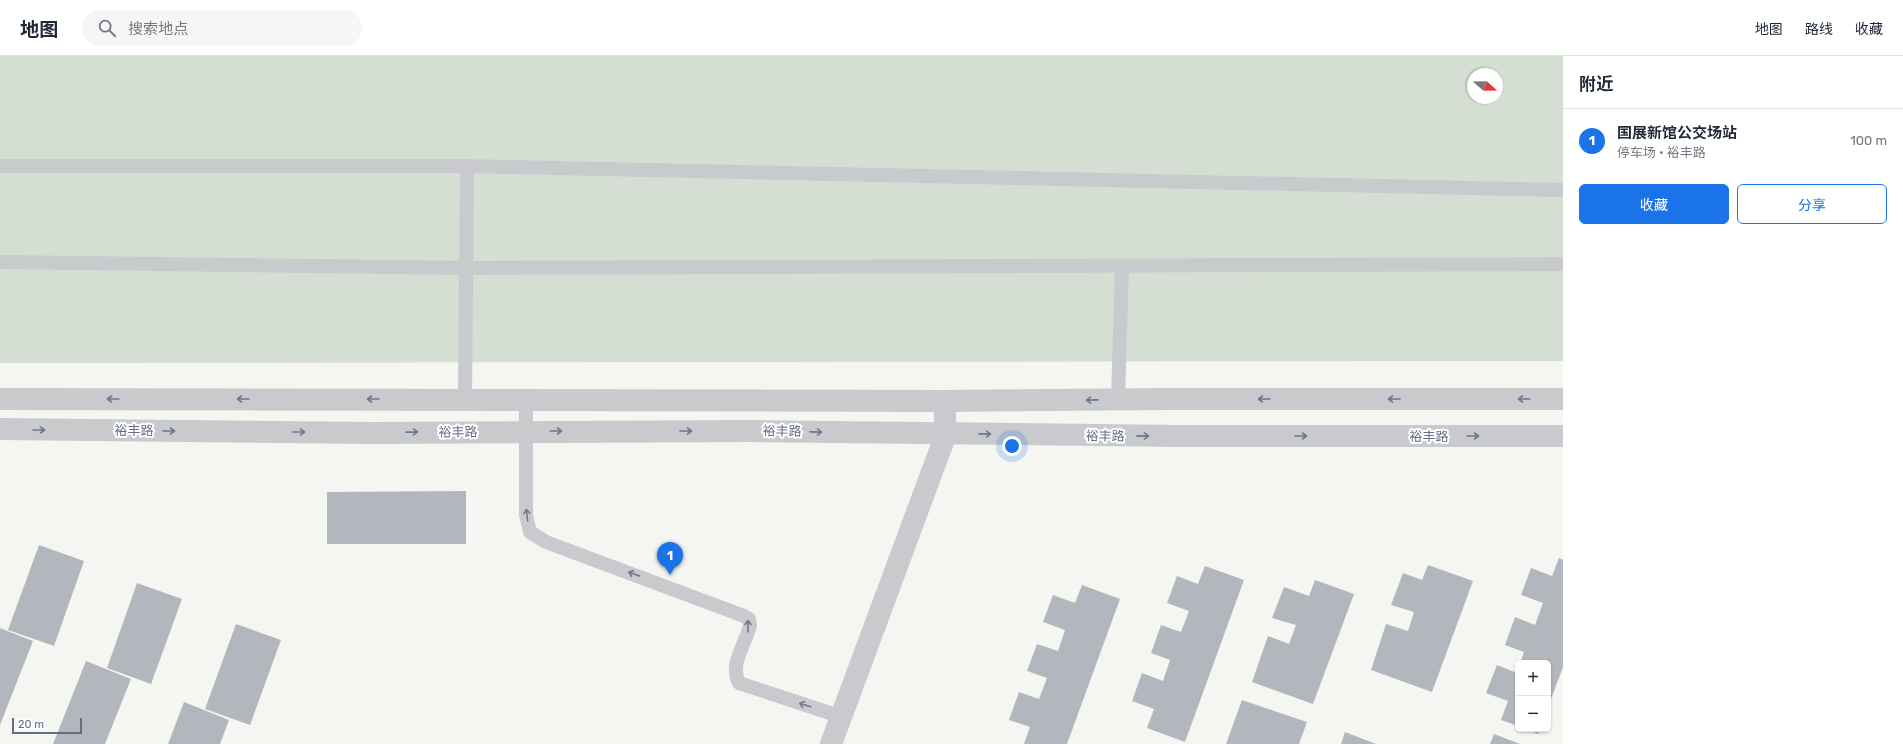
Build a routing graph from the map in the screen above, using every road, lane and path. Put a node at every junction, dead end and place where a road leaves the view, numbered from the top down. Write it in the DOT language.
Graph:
graph roads {
  1 [pos="0,166"];
  2 [pos="467,166"];
  3 [pos="1563,190"];
  4 [pos="0,262"];
  5 [pos="1563,264"];
  6 [pos="1122,266"];
  7 [pos="466,268"];
  8 [pos="0,399"];
  9 [pos="1563,399"];
  10 [pos="465,400"];
  11 [pos="526,400"];
  12 [pos="1118,400"];
  13 [pos="944,401"];
  14 [pos="0,429"];
  15 [pos="526,431"];
  16 [pos="946,434"];
  17 [pos="1563,436"];
  18 [pos="842,717"];
  19 [pos="831,744"];
  1 -- 2 [label="lane"];
  2 -- 3 [label="lane"];
  2 -- 7 [label="lane"];
  4 -- 7 [label="lane"];
  5 -- 6 [label="lane"];
  6 -- 7 [label="lane"];
  6 -- 12 [label="lane"];
  7 -- 10 [label="lane"];
  10 -- 8 [label="street, one-way"];
  9 -- 12 [label="street, one-way"];
  10 -- 11 [label="street"];
  11 -- 13 [label="street"];
  11 -- 15 [label="lane"];
  12 -- 13 [label="street, one-way"];
  13 -- 16 [label="street"];
  14 -- 15 [label="street, 裕丰路, one-way"];
  15 -- 16 [label="street, 裕丰路, one-way"];
  18 -- 15 [label="lane, one-way"];
  16 -- 17 [label="street, 裕丰路, one-way"];
  16 -- 18 [label="street"];
  18 -- 19 [label="street"];
}
